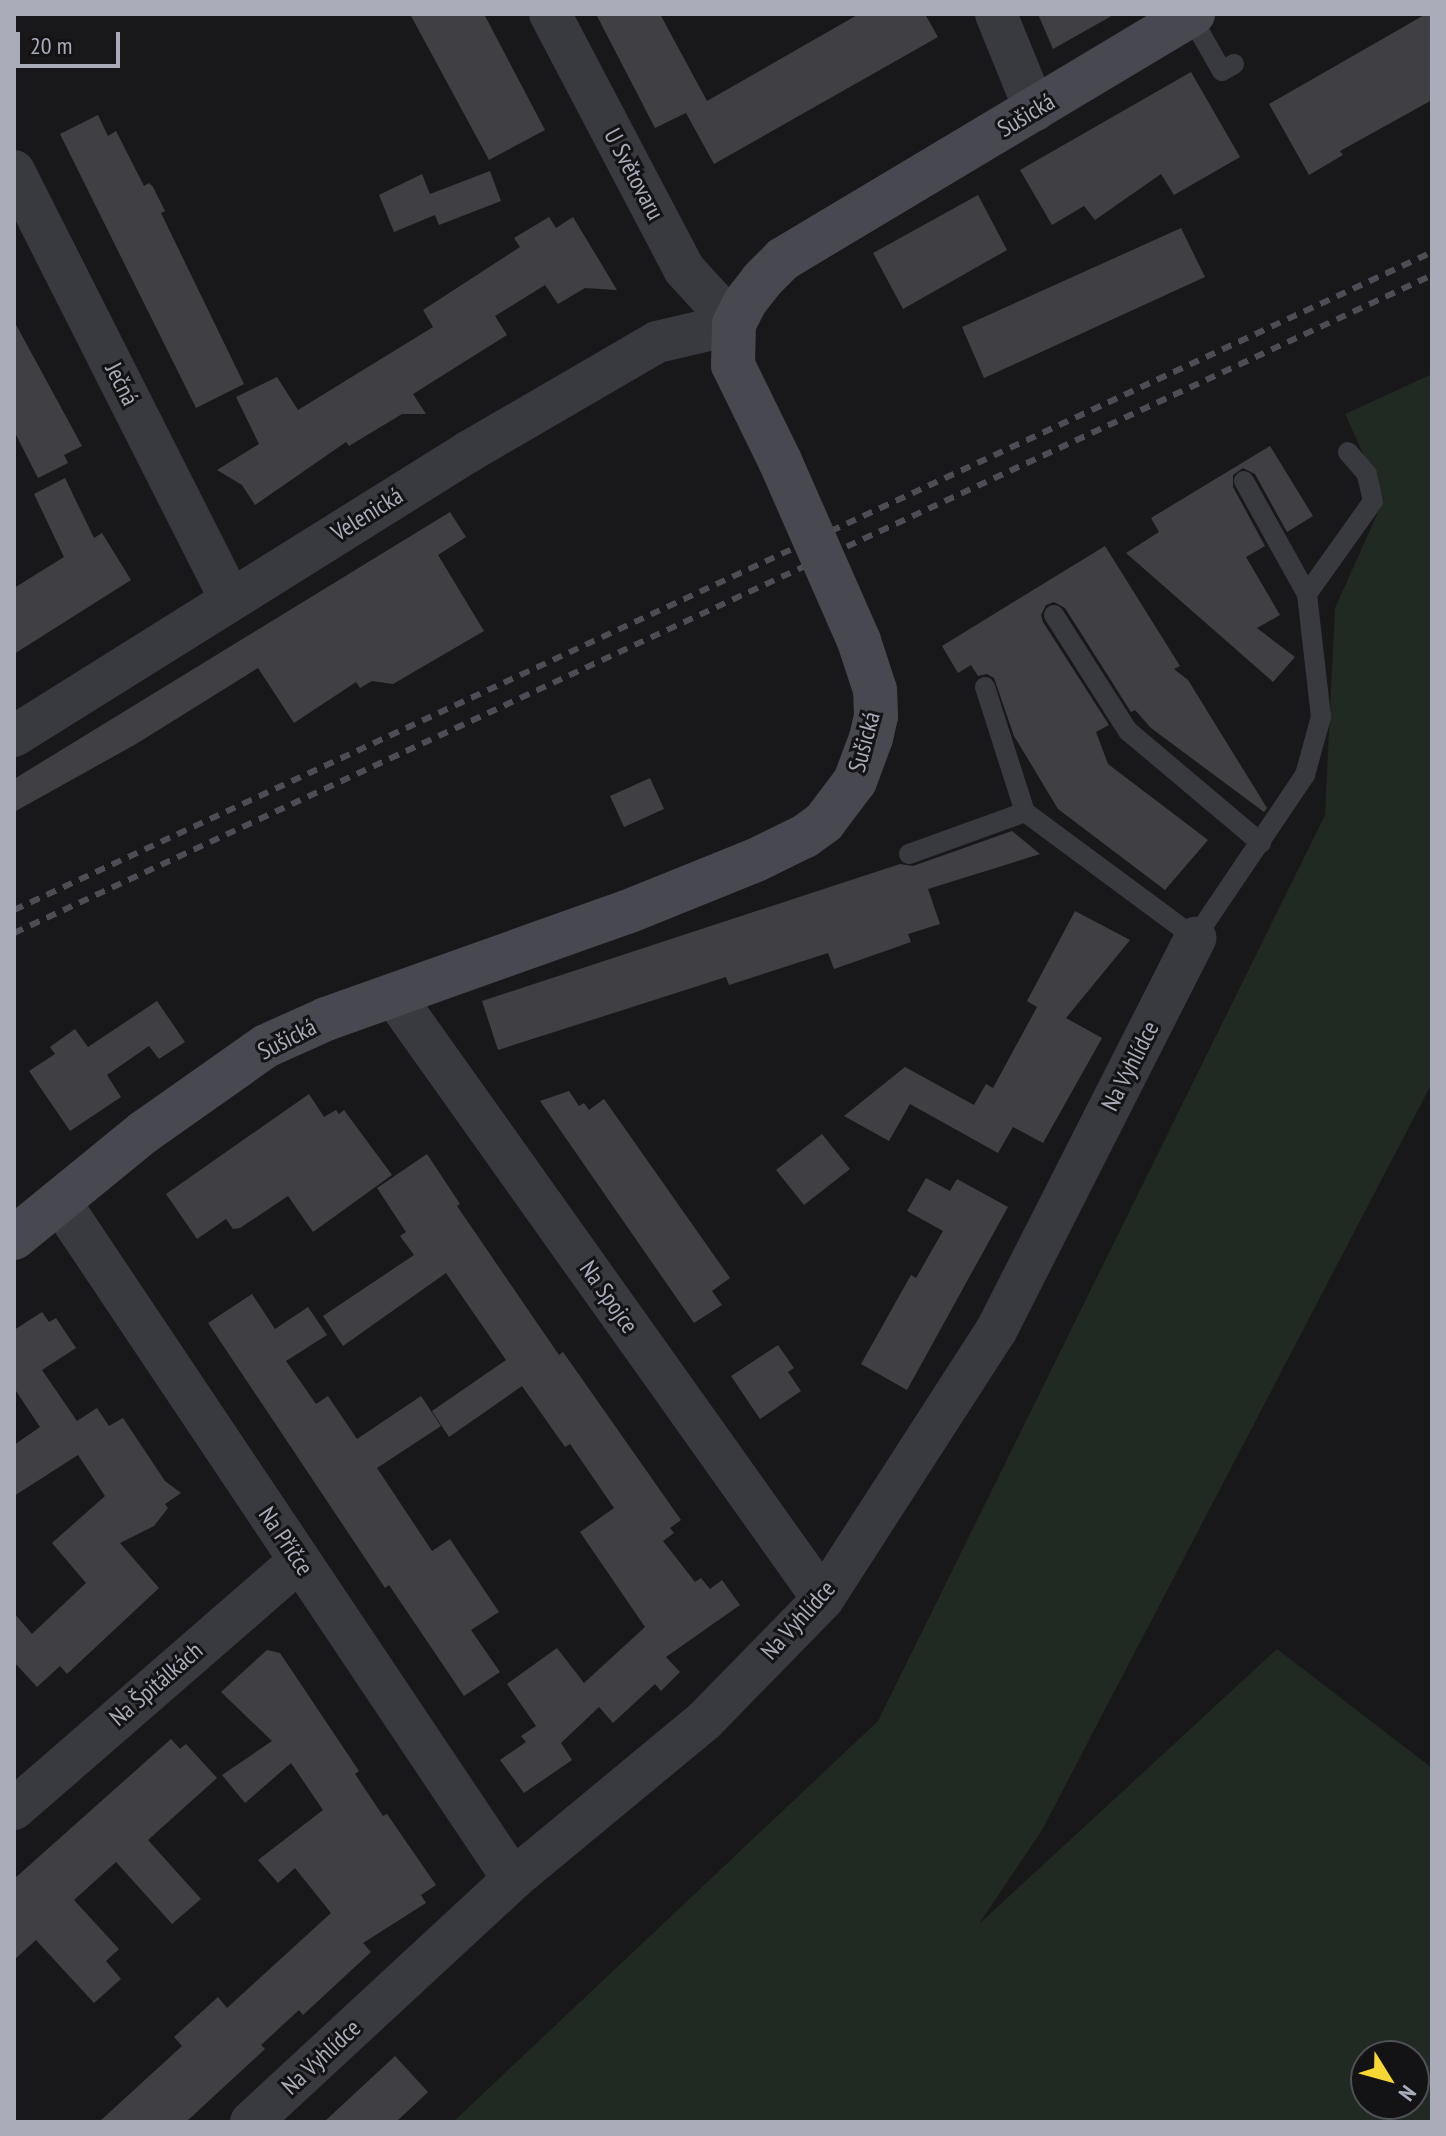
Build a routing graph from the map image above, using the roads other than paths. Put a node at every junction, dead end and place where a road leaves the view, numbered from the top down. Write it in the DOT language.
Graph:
graph roads {
  1 [pos="550,14"];
  2 [pos="996,14"];
  3 [pos="1191,15"];
  4 [pos="1234,64"];
  5 [pos="1035,110"];
  6 [pos="14,171"];
  7 [pos="734,324"];
  8 [pos="1348,452"];
  9 [pos="1244,481"];
  10 [pos="1307,594"];
  11 [pos="230,598"];
  12 [pos="1054,615"];
  13 [pos="985,687"];
  14 [pos="14,736"];
  15 [pos="1025,812"];
  16 [pos="1261,843"];
  17 [pos="909,854"];
  18 [pos="1195,938"];
  19 [pos="394,996"];
  20 [pos="60,1202"];
  21 [pos="14,1238"];
  22 [pos="299,1561"];
  23 [pos="823,1599"];
  24 [pos="14,1809"];
  25 [pos="513,1879"];
  26 [pos="251,2122"];
  1 -- 7 [label="street, U Světovaru"];
  2 -- 5 [label="street"];
  3 -- 4 [label="lane"];
  3 -- 5 [label="street, Sušická"];
  5 -- 7 [label="street, Sušická"];
  6 -- 11 [label="street, Ječná"];
  7 -- 11 [label="street, Velenická"];
  7 -- 19 [label="street, Sušická, bridge"];
  8 -- 10 [label="lane"];
  9 -- 10 [label="lane"];
  10 -- 16 [label="lane"];
  11 -- 14 [label="street, Velenická"];
  12 -- 16 [label="lane"];
  13 -- 15 [label="lane"];
  15 -- 17 [label="lane"];
  15 -- 18 [label="lane"];
  16 -- 18 [label="lane"];
  18 -- 23 [label="street, Na Vyhlídce"];
  19 -- 20 [label="street, Sušická"];
  19 -- 23 [label="street, Na Spojce"];
  20 -- 21 [label="street, Sušická"];
  20 -- 22 [label="street, Na Příčce"];
  22 -- 24 [label="street, Na Špitálkách"];
  22 -- 25 [label="street, Na Příčce"];
  23 -- 25 [label="street, Na Vyhlídce"];
  25 -- 26 [label="street, Na Vyhlídce"];
}
